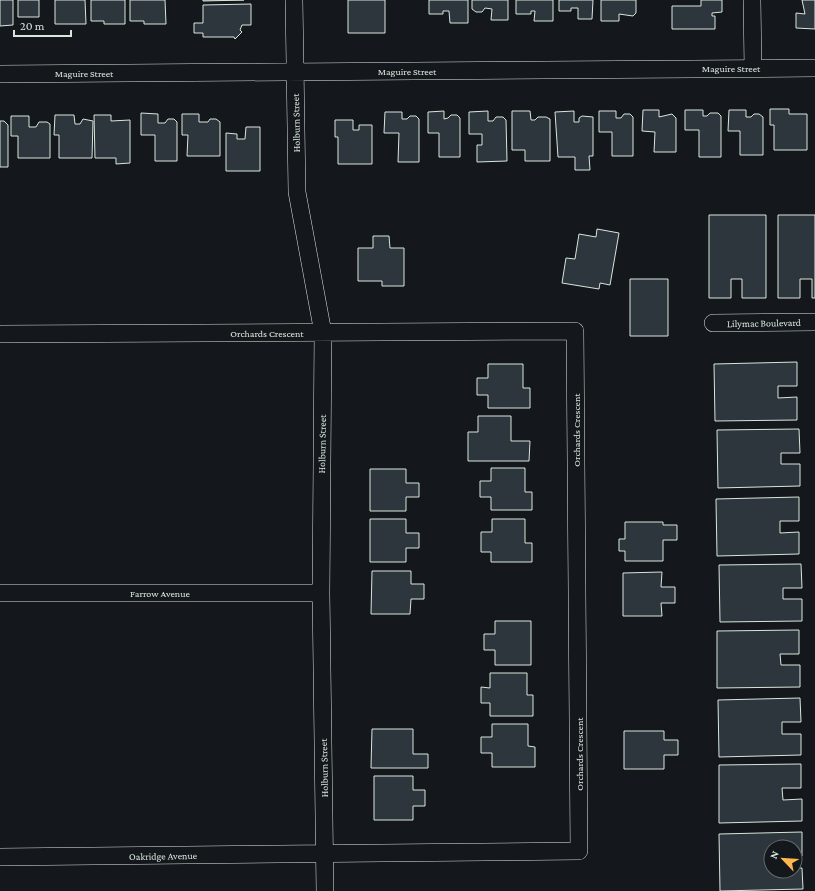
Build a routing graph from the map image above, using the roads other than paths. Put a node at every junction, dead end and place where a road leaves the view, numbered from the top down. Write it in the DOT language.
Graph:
graph roads {
  1 [pos="294,0"];
  2 [pos="752,0"];
  3 [pos="753,68"];
  4 [pos="815,68"];
  5 [pos="295,72"];
  6 [pos="0,74"];
  7 [pos="815,322"];
  8 [pos="713,323"];
  9 [pos="323,333"];
  10 [pos="0,334"];
  11 [pos="321,593"];
  12 [pos="0,594"];
  13 [pos="325,854"];
  14 [pos="0,857"];
  15 [pos="325,891"];
  1 -- 5 [label="street, Holburn Street"];
  2 -- 3 [label="street"];
  3 -- 4 [label="street, Maguire Street"];
  3 -- 5 [label="street, Maguire Street"];
  5 -- 6 [label="street, Maguire Street"];
  5 -- 9 [label="street, Holburn Street"];
  7 -- 8 [label="street, Lilymac Boulevard"];
  9 -- 10 [label="street, Orchards Crescent"];
  9 -- 11 [label="street, Holburn Street"];
  9 -- 13 [label="street, Orchards Crescent"];
  11 -- 12 [label="street, Farrow Avenue"];
  11 -- 13 [label="street, Holburn Street"];
  13 -- 14 [label="street, Oakridge Avenue"];
  13 -- 15 [label="street, Holburn Street"];
}
